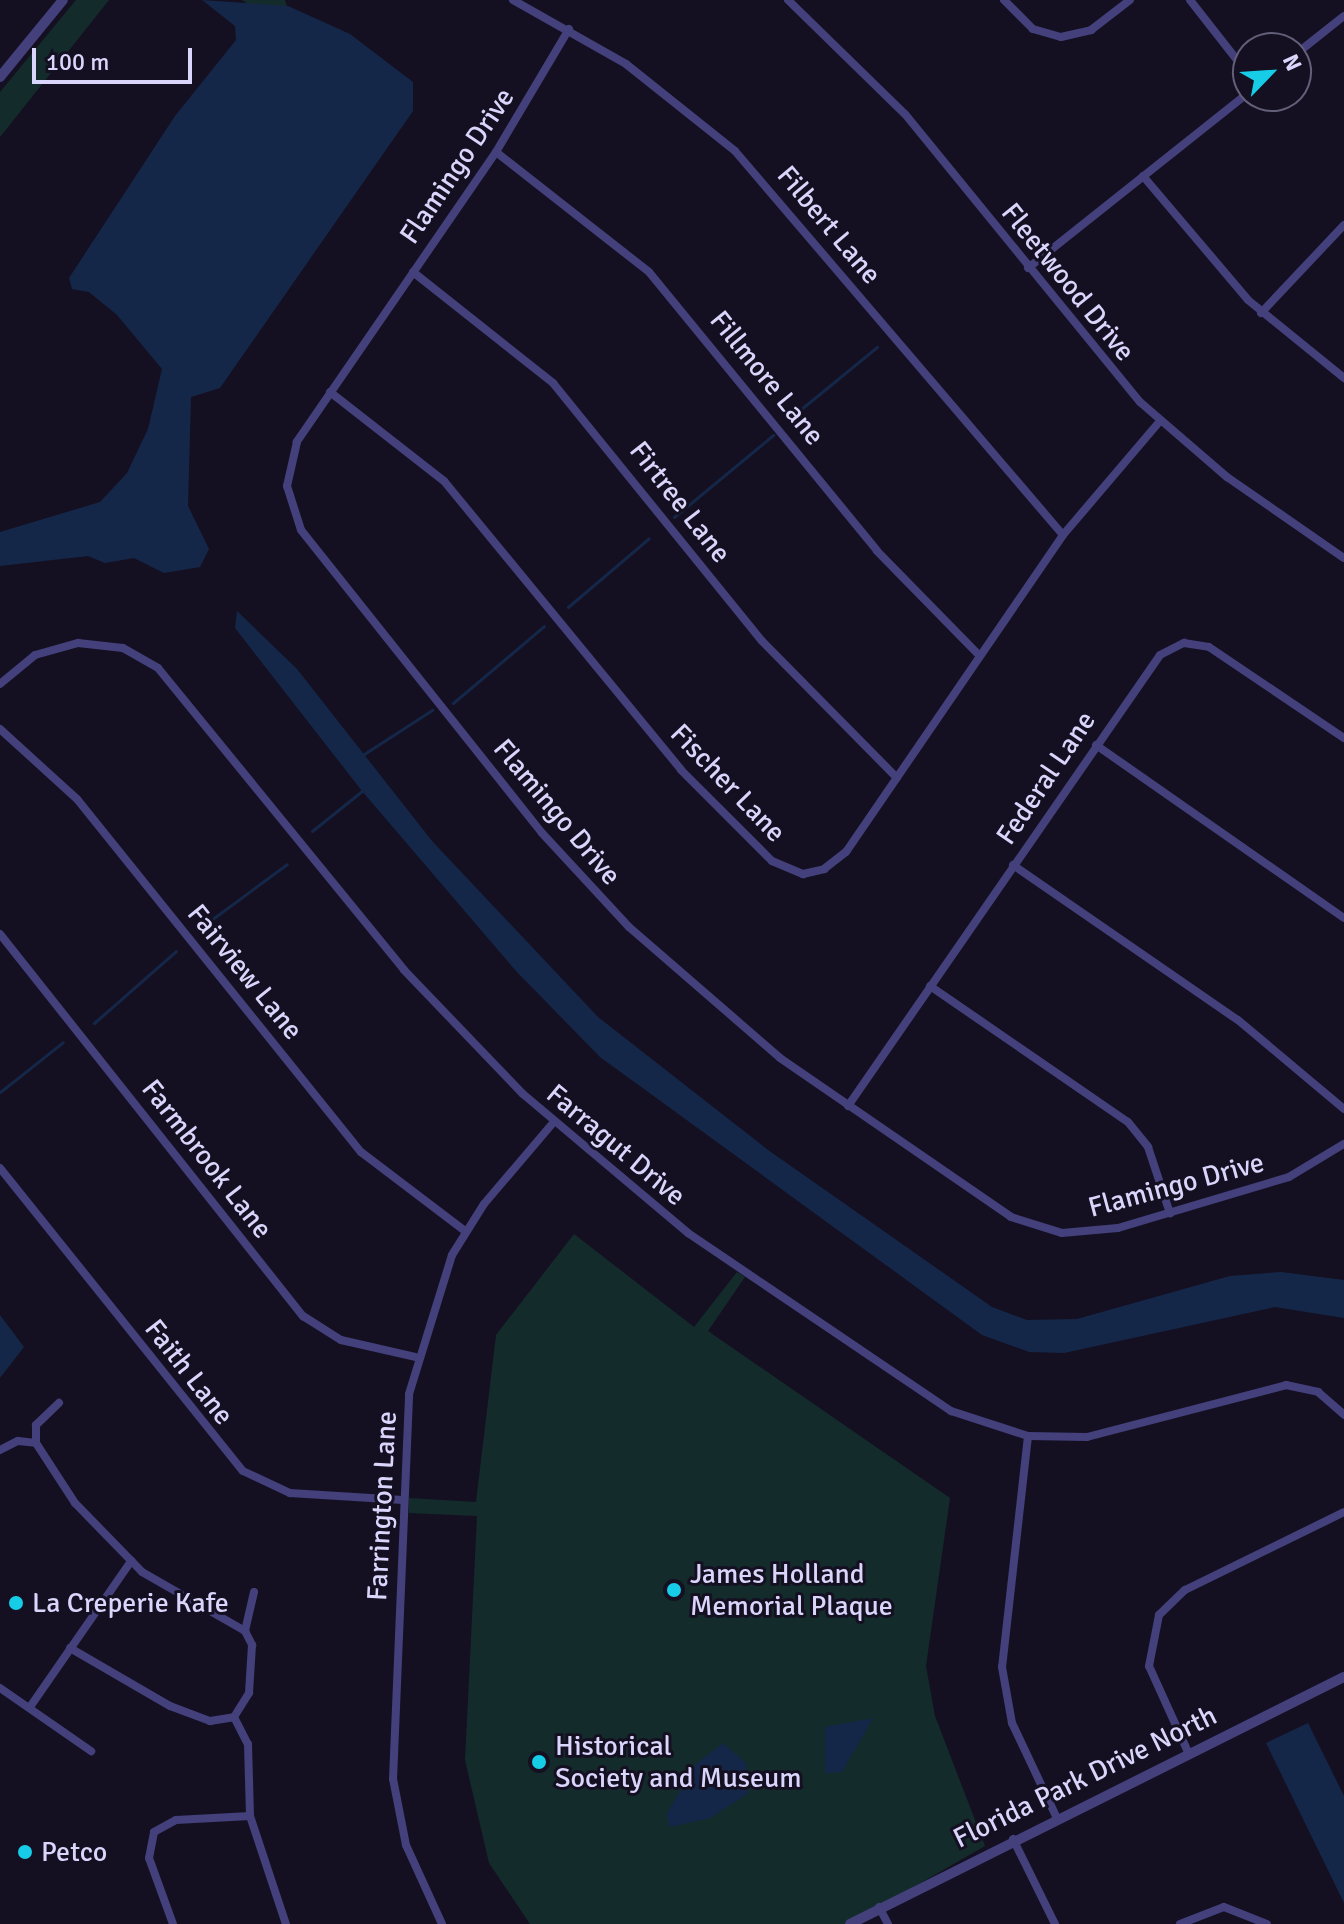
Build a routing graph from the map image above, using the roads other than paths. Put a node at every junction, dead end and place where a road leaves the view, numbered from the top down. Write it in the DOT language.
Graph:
graph roads {
  1 [pos="63,0"];
  2 [pos="513,0"];
  3 [pos="788,0"];
  4 [pos="1004,0"];
  5 [pos="1130,0"];
  6 [pos="1190,0"];
  7 [pos="1344,16"];
  8 [pos="569,29"];
  9 [pos="1312,41"];
  10 [pos="1232,54"];
  11 [pos="0,77"];
  12 [pos="1232,106"];
  13 [pos="496,152"];
  14 [pos="1143,176"];
  15 [pos="1344,225"];
  16 [pos="1028,268"];
  17 [pos="413,272"];
  18 [pos="1261,313"];
  19 [pos="1344,378"];
  20 [pos="330,392"];
  21 [pos="1160,421"];
  22 [pos="1063,535"];
  23 [pos="1344,558"];
  24 [pos="980,656"];
  25 [pos="0,684"];
  26 [pos="0,729"];
  27 [pos="1344,738"];
  28 [pos="1096,745"];
  29 [pos="897,778"];
  30 [pos="1013,865"];
  31 [pos="1344,918"];
  32 [pos="0,934"];
  33 [pos="9,945"];
  34 [pos="0,952"];
  35 [pos="930,986"];
  36 [pos="848,1106"];
  37 [pos="1344,1109"];
  38 [pos="553,1123"];
  39 [pos="1344,1144"];
  40 [pos="0,1168"];
  41 [pos="1170,1213"];
  42 [pos="465,1231"];
  43 [pos="415,1357"];
  44 [pos="59,1403"];
  45 [pos="1344,1415"];
  46 [pos="1028,1436"];
  47 [pos="36,1443"];
  48 [pos="0,1450"];
  49 [pos="403,1500"];
  50 [pos="1344,1512"];
  51 [pos="131,1561"];
  52 [pos="254,1592"];
  53 [pos="245,1631"];
  54 [pos="70,1648"];
  55 [pos="1344,1677"];
  56 [pos="0,1688"];
  57 [pos="30,1707"];
  58 [pos="234,1717"];
  59 [pos="91,1751"];
  60 [pos="1188,1752"];
  61 [pos="250,1816"];
  62 [pos="1057,1818"];
  63 [pos="1013,1838"];
  64 [pos="879,1907"];
  65 [pos="173,1924"];
  66 [pos="286,1924"];
  67 [pos="442,1924"];
  68 [pos="850,1924"];
  69 [pos="888,1924"];
  70 [pos="1055,1924"];
  71 [pos="1180,1924"];
  72 [pos="1267,1924"];
  1 -- 11 [label="street"];
  2 -- 8 [label="street, Filbert Lane"];
  3 -- 16 [label="street, Fleetwood Drive"];
  4 -- 5 [label="street"];
  6 -- 10 [label="street"];
  7 -- 9 [label="street"];
  8 -- 13 [label="street, Flamingo Drive"];
  8 -- 22 [label="street, Filbert Lane"];
  12 -- 14 [label="street"];
  13 -- 17 [label="street, Flamingo Drive"];
  13 -- 24 [label="street, Fillmore Lane"];
  14 -- 16 [label="street"];
  14 -- 18 [label="street"];
  15 -- 18 [label="street"];
  16 -- 21 [label="street, Fleetwood Drive"];
  17 -- 20 [label="street, Flamingo Drive"];
  17 -- 29 [label="street, Firtree Lane"];
  18 -- 19 [label="street"];
  20 -- 29 [label="street, Fischer Lane"];
  20 -- 36 [label="street, Flamingo Drive"];
  21 -- 22 [label="street, Fischer Lane"];
  21 -- 23 [label="street, Fleetwood Drive"];
  22 -- 24 [label="street, Fischer Lane"];
  24 -- 29 [label="street, Fischer Lane"];
  25 -- 38 [label="street, Farragut Drive"];
  26 -- 42 [label="street, Fairview Lane"];
  27 -- 28 [label="street, Federal Lane"];
  28 -- 30 [label="street, Federal Lane"];
  28 -- 31 [label="street"];
  30 -- 35 [label="street, Federal Lane"];
  30 -- 37 [label="street"];
  32 -- 33 [label="street, Farmbrook Lane"];
  33 -- 34 [label="street"];
  33 -- 43 [label="street, Farmbrook Lane"];
  35 -- 36 [label="street, Federal Lane"];
  35 -- 41 [label="street"];
  36 -- 41 [label="street, Flamingo Drive"];
  38 -- 42 [label="street, Farrington Lane"];
  38 -- 46 [label="street, Farragut Drive"];
  39 -- 41 [label="street, Flamingo Drive"];
  40 -- 49 [label="street, Faith Lane"];
  42 -- 43 [label="street, Farrington Lane"];
  43 -- 49 [label="street, Farrington Lane"];
  44 -- 47 [label="street"];
  45 -- 46 [label="street, Farragut Drive"];
  46 -- 62 [label="street"];
  47 -- 48 [label="street"];
  47 -- 51 [label="street"];
  49 -- 67 [label="street, Farrington Lane"];
  50 -- 60 [label="street"];
  51 -- 53 [label="street"];
  51 -- 54 [label="street"];
  52 -- 53 [label="street"];
  53 -- 58 [label="street"];
  54 -- 57 [label="street"];
  54 -- 58 [label="street"];
  55 -- 60 [label="street, Florida Park Drive North"];
  56 -- 57 [label="street"];
  57 -- 59 [label="street"];
  58 -- 61 [label="street"];
  60 -- 62 [label="street, Florida Park Drive North"];
  61 -- 65 [label="street"];
  61 -- 66 [label="street"];
  62 -- 63 [label="street, Florida Park Drive North"];
  63 -- 64 [label="street, Florida Park Drive North"];
  63 -- 70 [label="street"];
  64 -- 68 [label="street, Florida Park Drive North"];
  64 -- 69 [label="street"];
  71 -- 72 [label="street"];
}
